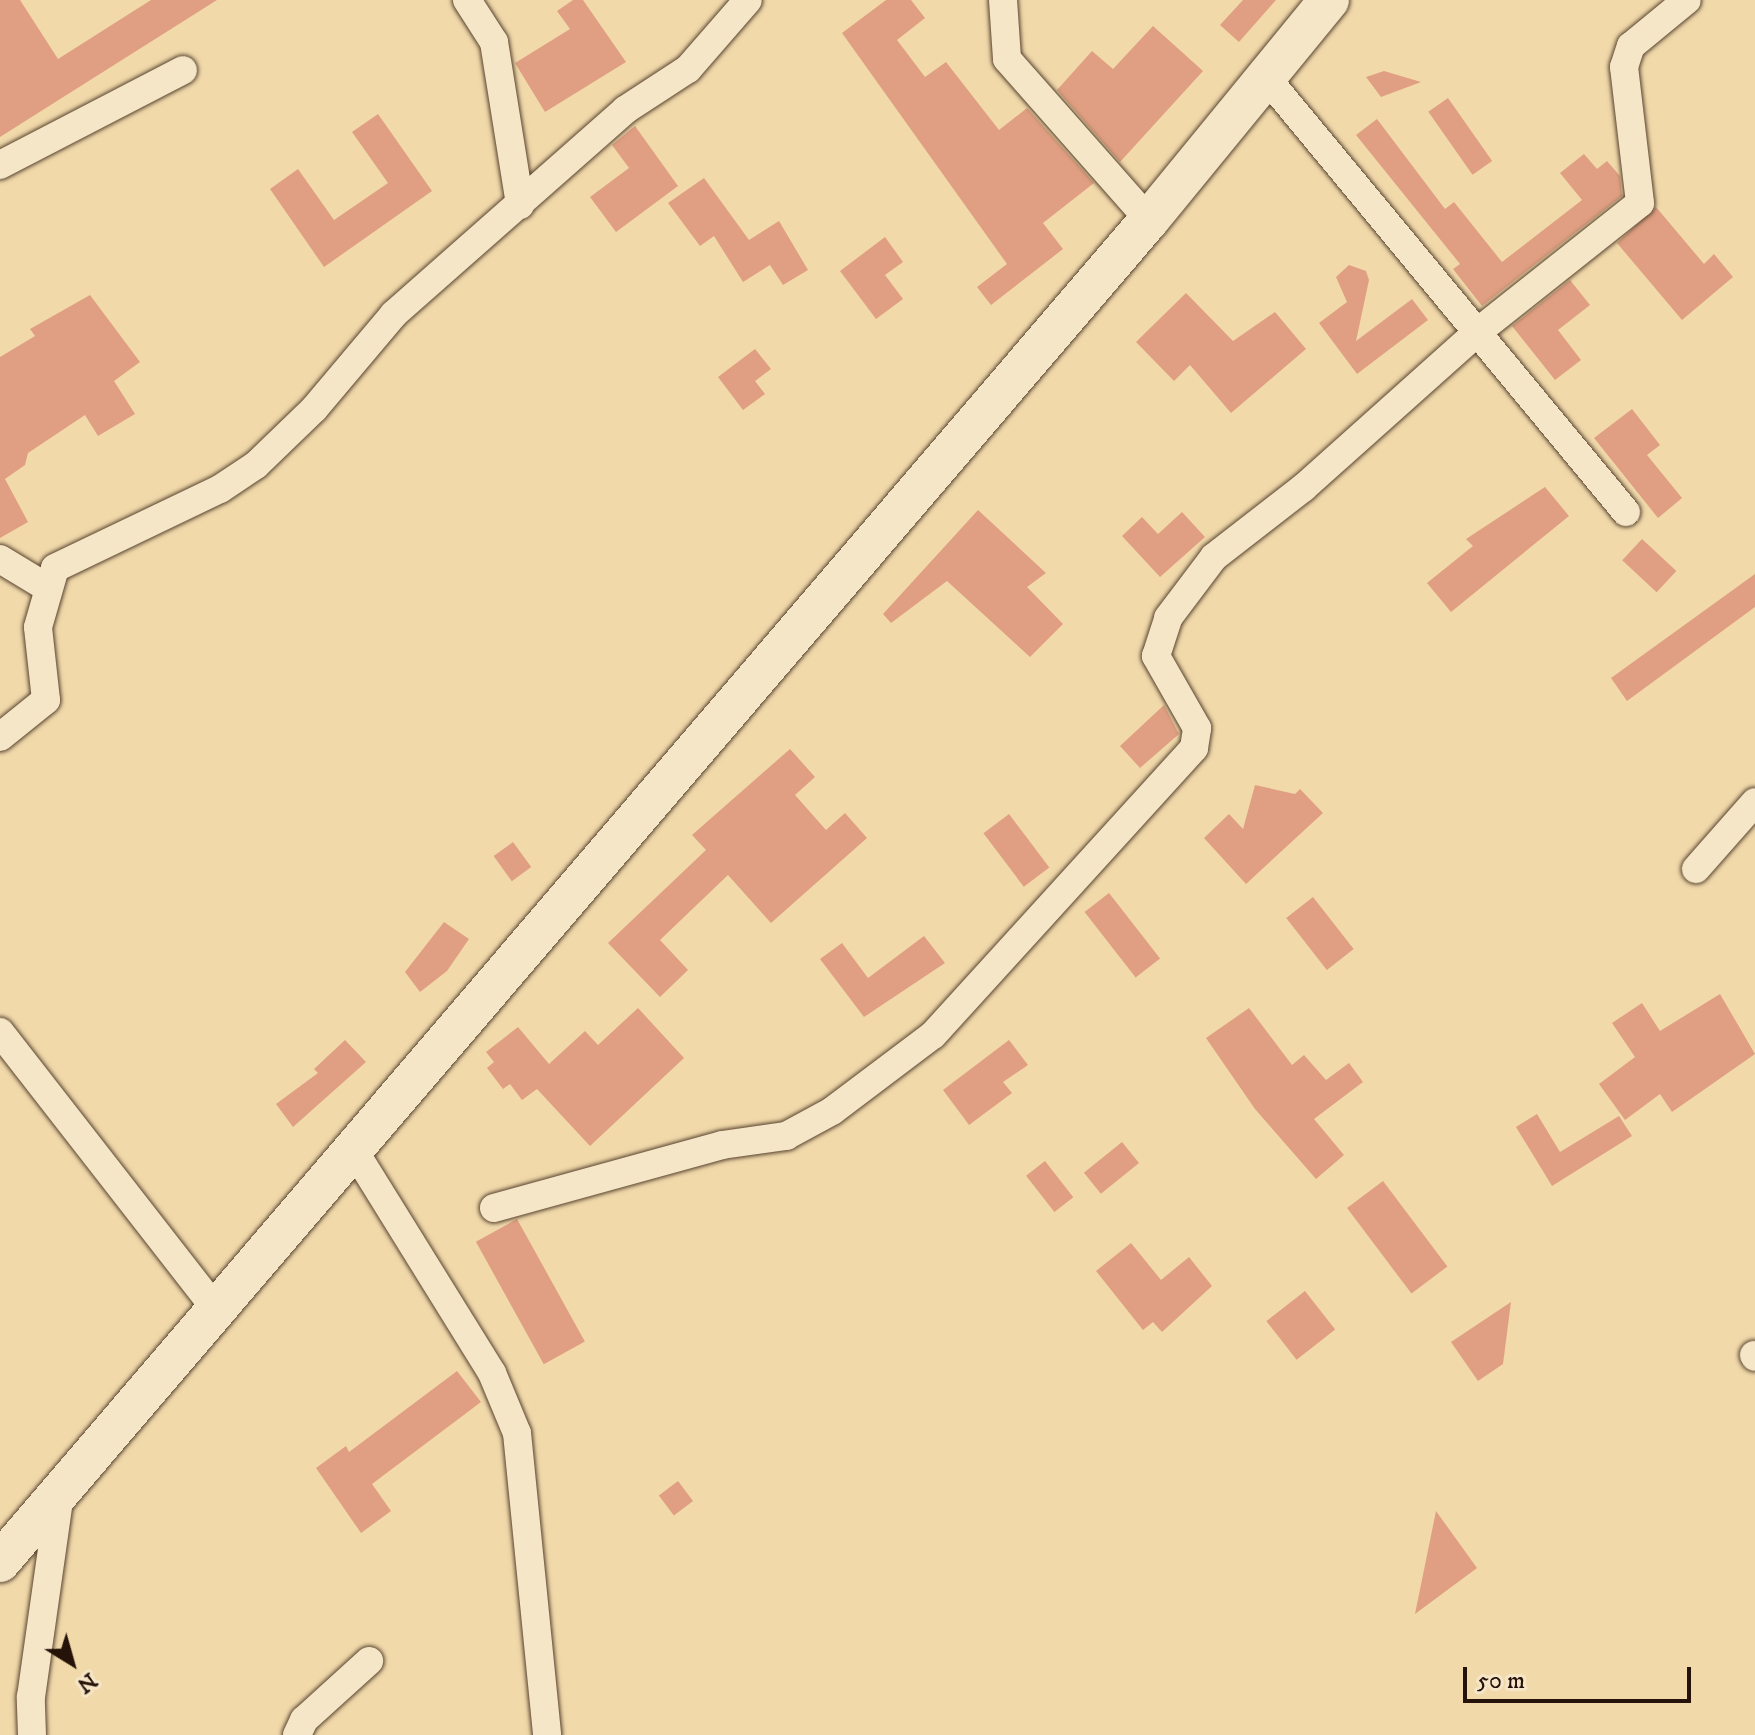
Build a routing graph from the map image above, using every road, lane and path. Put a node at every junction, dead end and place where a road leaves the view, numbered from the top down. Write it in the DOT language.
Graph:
graph roads {
  1 [pos="467,0"];
  2 [pos="748,0"];
  3 [pos="1003,0"];
  4 [pos="1329,0"];
  5 [pos="1687,0"];
  6 [pos="183,70"];
  7 [pos="1265,76"];
  8 [pos="0,165"];
  9 [pos="520,205"];
  10 [pos="1149,220"];
  11 [pos="1480,330"];
  12 [pos="1626,512"];
  13 [pos="0,559"];
  14 [pos="48,588"];
  15 [pos="0,737"];
  16 [pos="1755,802"];
  17 [pos="1696,869"];
  18 [pos="0,1032"];
  19 [pos="355,1152"];
  20 [pos="494,1208"];
  21 [pos="218,1312"];
  22 [pos="61,1492"];
  23 [pos="0,1562"];
  24 [pos="369,1661"];
  25 [pos="32,1735"];
  26 [pos="297,1735"];
  27 [pos="547,1735"];
  1 -- 9 [label="street"];
  2 -- 9 [label="street"];
  3 -- 10 [label="street"];
  4 -- 7 [label="main road"];
  5 -- 11 [label="street"];
  6 -- 8 [label="street"];
  7 -- 10 [label="main road"];
  7 -- 11 [label="street"];
  9 -- 14 [label="street"];
  10 -- 19 [label="main road"];
  11 -- 12 [label="street"];
  11 -- 20 [label="street"];
  13 -- 14 [label="street"];
  14 -- 15 [label="street"];
  16 -- 17 [label="street"];
  18 -- 21 [label="street"];
  19 -- 21 [label="main road"];
  19 -- 27 [label="street"];
  21 -- 22 [label="main road"];
  22 -- 23 [label="main road"];
  22 -- 25 [label="street"];
  24 -- 26 [label="street"];
}
